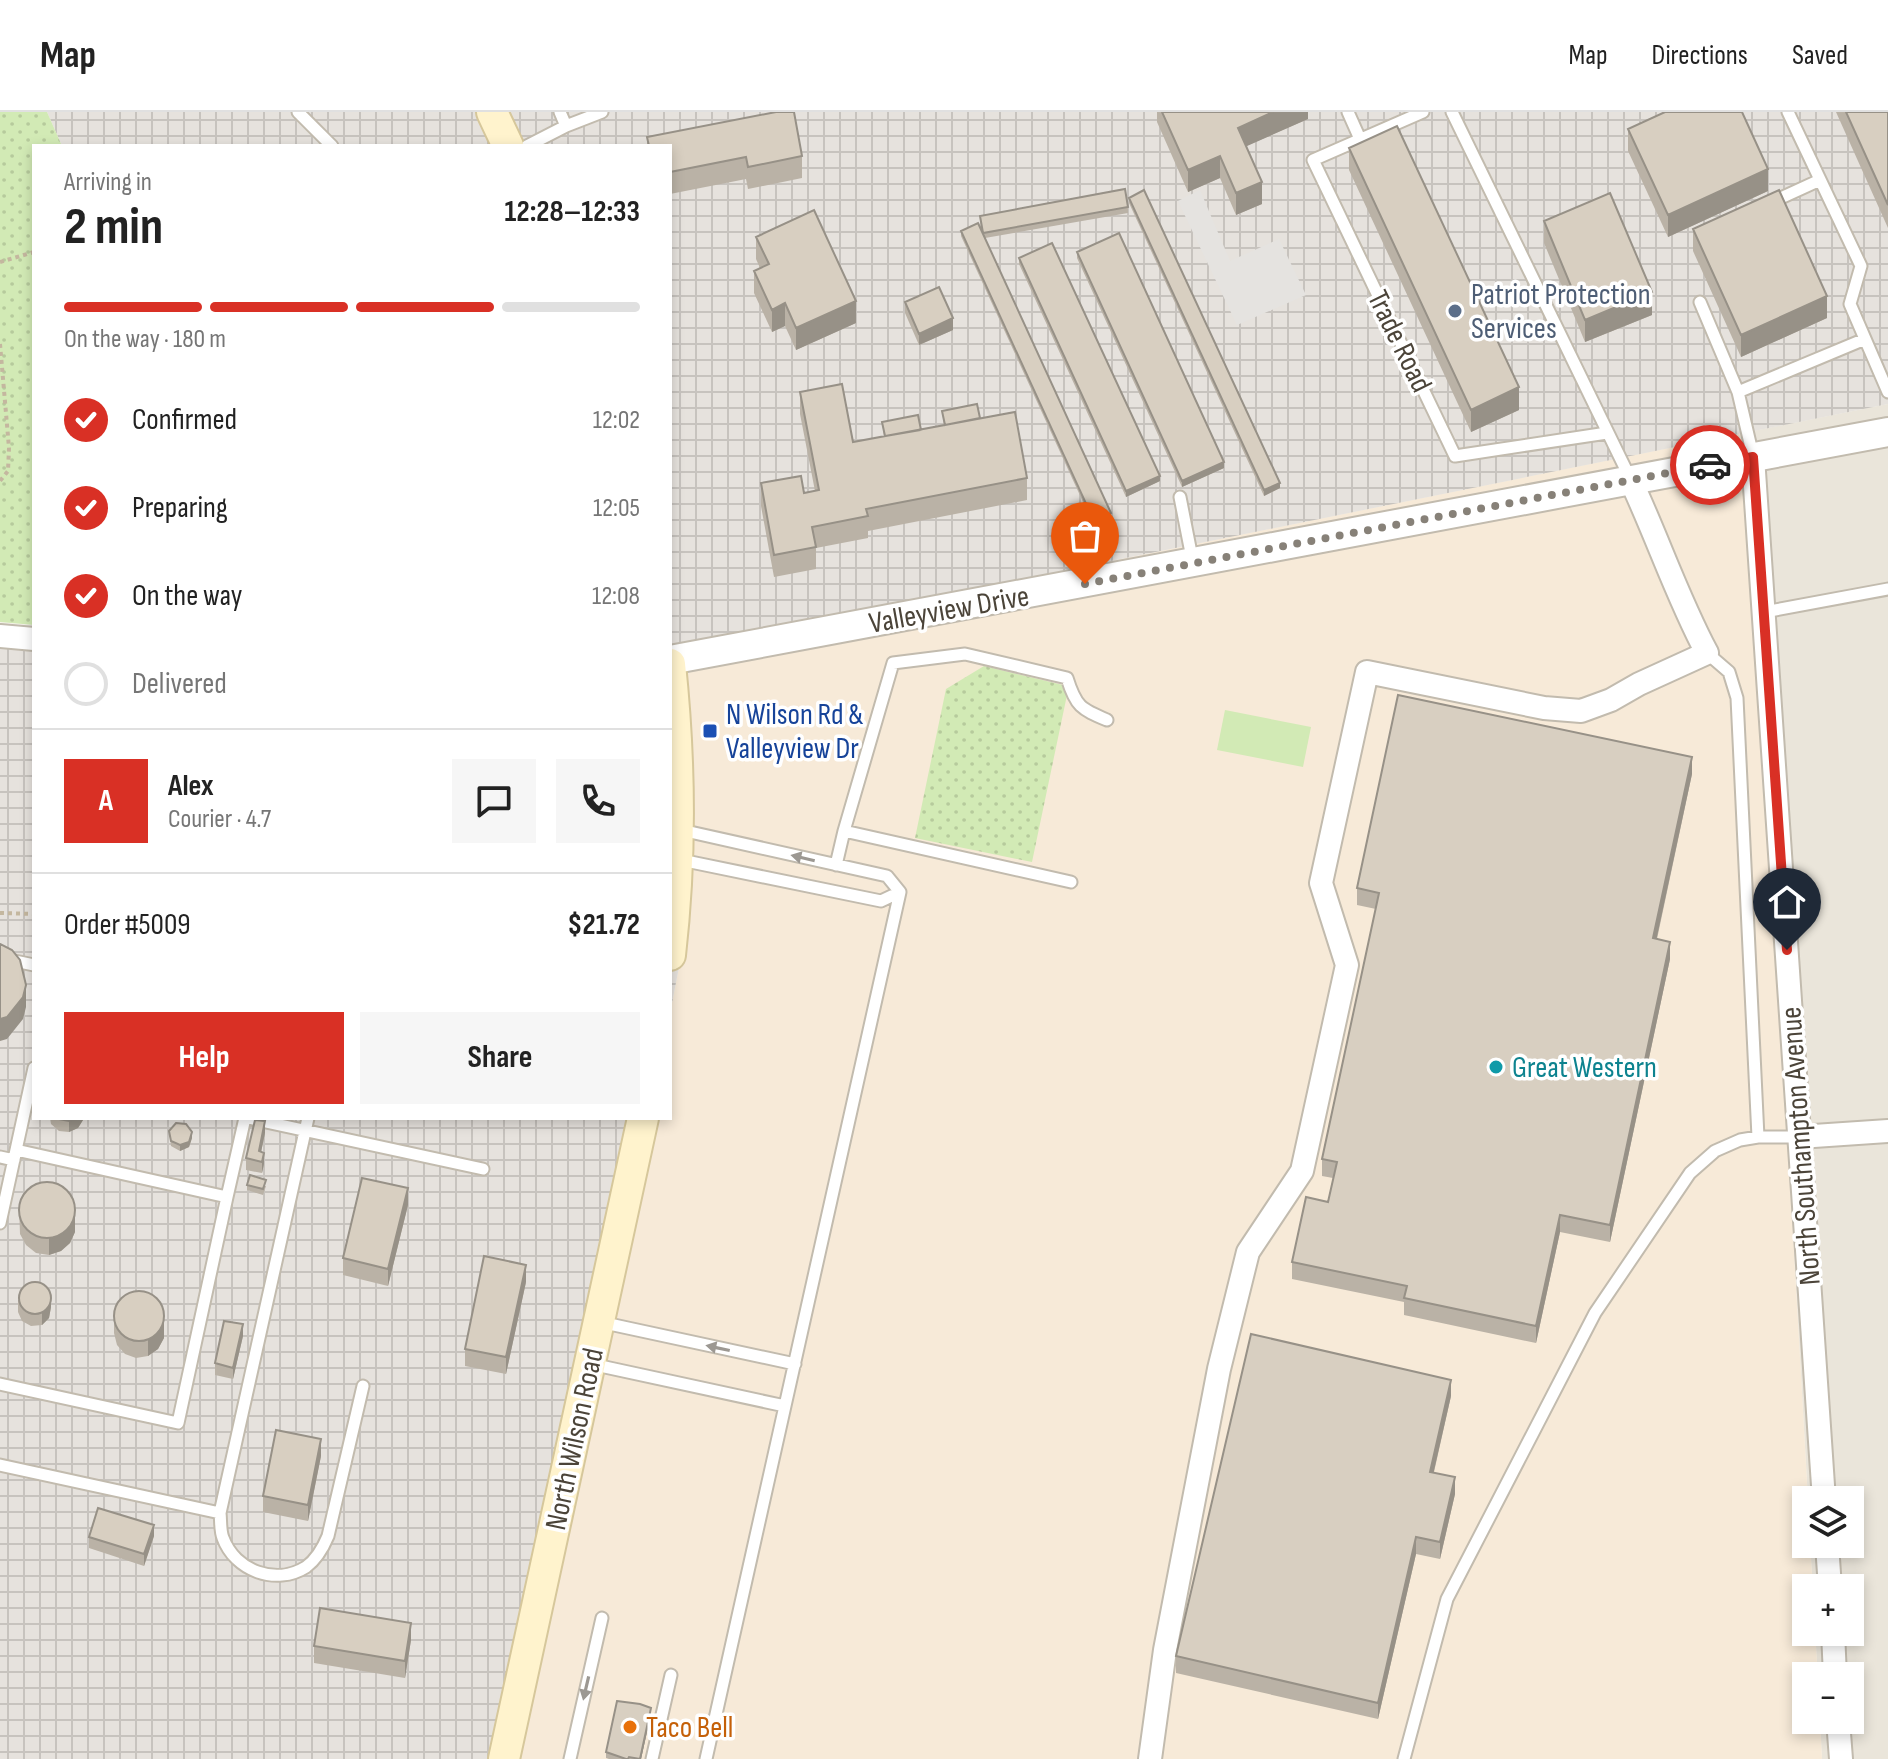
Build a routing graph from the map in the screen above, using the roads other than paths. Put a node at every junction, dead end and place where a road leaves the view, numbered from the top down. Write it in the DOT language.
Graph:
graph roads {
  1 [pos="298,112"];
  2 [pos="492,112"];
  3 [pos="560,112"];
  4 [pos="602,112"];
  5 [pos="1348,112"];
  6 [pos="1423,112"];
  7 [pos="1452,112"];
  8 [pos="1788,112"];
  9 [pos="566,126"];
  10 [pos="1360,139"];
  11 [pos="330,144"];
  12 [pos="507,144"];
  13 [pos="531,144"];
  14 [pos="1820,180"];
  15 [pos="1754,210"];
  16 [pos="1700,302"];
  17 [pos="1865,339"];
  18 [pos="1738,392"];
  19 [pos="1888,392"];
  20 [pos="1888,432"];
  21 [pos="1607,433"];
  22 [pos="1753,457"];
  23 [pos="1630,479"];
  24 [pos="1180,497"];
  25 [pos="1193,564"];
  26 [pos="1888,589"];
  27 [pos="1764,612"];
  28 [pos="0,636"];
  29 [pos="32,639"];
  30 [pos="1707,653"];
  31 [pos="672,662"];
  32 [pos="672,691"];
  33 [pos="1107,720"];
  34 [pos="677,829"];
  35 [pos="844,831"];
  36 [pos="676,859"];
  37 [pos="836,865"];
  38 [pos="1071,882"];
  39 [pos="900,892"];
  40 [pos="672,923"];
  41 [pos="0,958"];
  42 [pos="32,965"];
  43 [pos="32,1077"];
  44 [pos="246,1120"];
  45 [pos="267,1120"];
  46 [pos="643,1120"];
  47 [pos="307,1124"];
  48 [pos="1888,1131"];
  49 [pos="1758,1137"];
  50 [pos="1799,1137"];
  51 [pos="15,1155"];
  52 [pos="0,1157"];
  53 [pos="483,1169"];
  54 [pos="227,1197"];
  55 [pos="0,1223"];
  56 [pos="600,1322"];
  57 [pos="591,1364"];
  58 [pos="795,1364"];
  59 [pos="0,1384"];
  60 [pos="363,1386"];
  61 [pos="785,1406"];
  62 [pos="0,1465"];
  63 [pos="1823,1486"];
  64 [pos="220,1513"];
  65 [pos="602,1618"];
  66 [pos="671,1675"];
  67 [pos="1839,1734"];
  68 [pos="504,1759"];
  69 [pos="570,1759"];
  70 [pos="652,1759"];
  71 [pos="706,1759"];
  72 [pos="1150,1759"];
  73 [pos="1404,1759"];
  74 [pos="1841,1759"];
  1 -- 11 [label="lane"];
  2 -- 12 [label="main road"];
  3 -- 9 [label="lane"];
  4 -- 9 [label="lane"];
  5 -- 10 [label="lane"];
  6 -- 10 [label="lane"];
  7 -- 21 [label="lane"];
  8 -- 14 [label="lane"];
  9 -- 13 [label="lane"];
  10 -- 21 [label="lane, Trade Road"];
  14 -- 15 [label="lane"];
  14 -- 17 [label="lane"];
  16 -- 18 [label="lane"];
  17 -- 18 [label="lane"];
  17 -- 19 [label="lane"];
  18 -- 22 [label="lane"];
  20 -- 22 [label="street, Valleyview Drive"];
  21 -- 23 [label="lane"];
  22 -- 23 [label="street, Valleyview Drive"];
  22 -- 27 [label="street, North Southampton Avenue"];
  23 -- 25 [label="street, Valleyview Drive"];
  23 -- 30 [label="street"];
  24 -- 25 [label="lane"];
  25 -- 31 [label="street, Valleyview Drive"];
  26 -- 27 [label="lane"];
  27 -- 50 [label="street, North Southampton Avenue"];
  28 -- 29 [label="street"];
  30 -- 49 [label="lane"];
  30 -- 72 [label="street"];
  32 -- 34 [label="main road"];
  33 -- 35 [label="lane"];
  34 -- 36 [label="main road"];
  37 -- 34 [label="lane, one-way"];
  35 -- 37 [label="lane"];
  35 -- 38 [label="lane"];
  36 -- 39 [label="lane"];
  36 -- 40 [label="main road"];
  37 -- 39 [label="lane"];
  39 -- 58 [label="lane"];
  41 -- 42 [label="lane"];
  43 -- 51 [label="lane"];
  44 -- 54 [label="lane"];
  45 -- 47 [label="lane"];
  46 -- 56 [label="main road, North Wilson Road"];
  47 -- 53 [label="lane"];
  47 -- 64 [label="lane"];
  48 -- 50 [label="street"];
  49 -- 50 [label="lane"];
  49 -- 73 [label="lane"];
  50 -- 63 [label="street, North Southampton Avenue"];
  51 -- 52 [label="lane"];
  51 -- 54 [label="lane"];
  51 -- 55 [label="lane"];
  54 -- 59 [label="lane"];
  56 -- 57 [label="main road, North Wilson Road"];
  58 -- 56 [label="lane, one-way"];
  57 -- 61 [label="lane"];
  57 -- 68 [label="main road, North Wilson Road"];
  58 -- 61 [label="lane"];
  60 -- 64 [label="lane"];
  61 -- 71 [label="lane"];
  62 -- 64 [label="lane"];
  65 -- 69 [label="lane, one-way"];
  66 -- 70 [label="lane"];
  67 -- 74 [label="street"];
}
